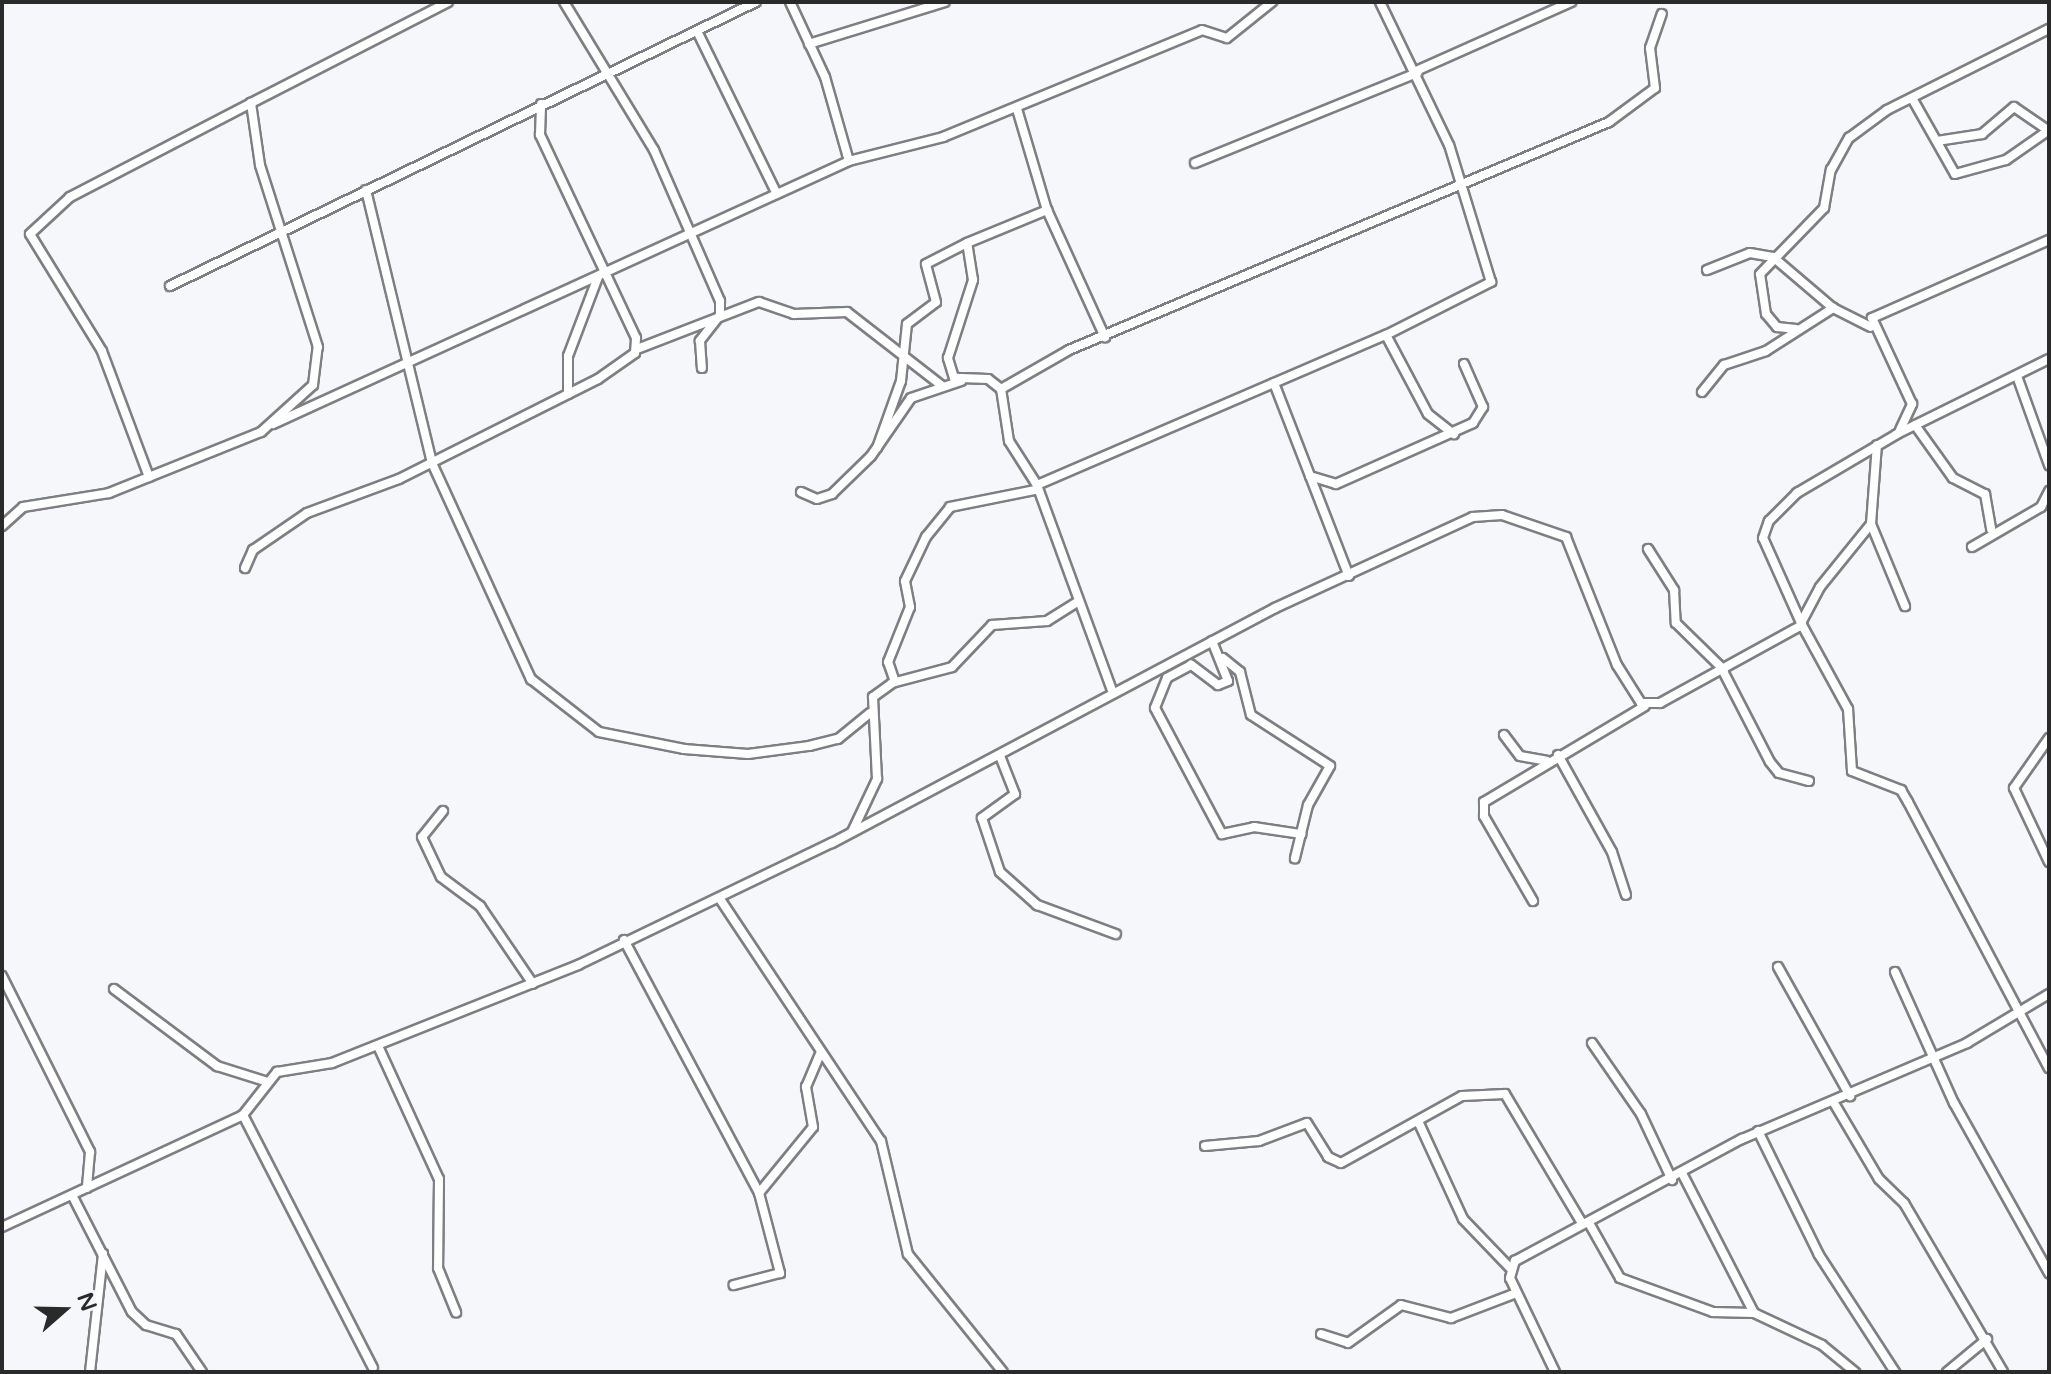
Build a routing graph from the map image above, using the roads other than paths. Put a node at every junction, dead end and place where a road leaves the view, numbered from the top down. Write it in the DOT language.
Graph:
graph roads {
  1 [pos="448,2"];
  2 [pos="564,2"];
  3 [pos="756,2"];
  4 [pos="790,2"];
  5 [pos="945,2"];
  6 [pos="1272,2"];
  7 [pos="1380,2"];
  8 [pos="1571,2"];
  9 [pos="1662,14"];
  10 [pos="2049,29"];
  11 [pos="697,31"];
  12 [pos="809,44"];
  13 [pos="1416,72"];
  14 [pos="608,73"];
  15 [pos="1912,98"];
  16 [pos="251,103"];
  17 [pos="541,104"];
  18 [pos="1017,109"];
  19 [pos="2049,130"];
  20 [pos="1937,141"];
  21 [pos="849,161"];
  22 [pos="1195,163"];
  23 [pos="1463,181"];
  24 [pos="366,190"];
  25 [pos="776,192"];
  26 [pos="1047,210"];
  27 [pos="281,227"];
  28 [pos="688,230"];
  29 [pos="2049,240"];
  30 [pos="967,243"];
  31 [pos="1773,257"];
  32 [pos="1707,270"];
  33 [pos="600,274"];
  34 [pos="170,286"];
  35 [pos="1833,308"];
  36 [pos="720,315"];
  37 [pos="1871,327"];
  38 [pos="1796,329"];
  39 [pos="1386,335"];
  40 [pos="1105,337"];
  41 [pos="637,349"];
  42 [pos="905,357"];
  43 [pos="2049,359"];
  44 [pos="1464,364"];
  45 [pos="408,367"];
  46 [pos="702,368"];
  47 [pos="2017,376"];
  48 [pos="962,381"];
  49 [pos="1274,383"];
  50 [pos="942,386"];
  51 [pos="1001,389"];
  52 [pos="1702,392"];
  53 [pos="568,394"];
  54 [pos="273,424"];
  55 [pos="1915,425"];
  56 [pos="1454,434"];
  57 [pos="1897,434"];
  58 [pos="1877,445"];
  59 [pos="877,448"];
  60 [pos="432,463"];
  61 [pos="2049,465"];
  62 [pos="1310,476"];
  63 [pos="149,477"];
  64 [pos="1036,487"];
  65 [pos="2049,491"];
  66 [pos="801,492"];
  67 [pos="1871,524"];
  68 [pos="2,526"];
  69 [pos="1991,529"];
  70 [pos="1972,547"];
  71 [pos="1648,549"];
  72 [pos="245,568"];
  73 [pos="1349,576"];
  74 [pos="1076,603"];
  75 [pos="1905,606"];
  76 [pos="1802,623"];
  77 [pos="1212,641"];
  78 [pos="1218,655"];
  79 [pos="1724,671"];
  80 [pos="895,682"];
  81 [pos="1113,693"];
  82 [pos="1645,706"];
  83 [pos="870,713"];
  84 [pos="1504,735"];
  85 [pos="2049,738"];
  86 [pos="1558,755"];
  87 [pos="1000,756"];
  88 [pos="1548,761"];
  89 [pos="1809,781"];
  90 [pos="443,811"];
  91 [pos="852,833"];
  92 [pos="1301,834"];
  93 [pos="1295,858"];
  94 [pos="2049,862"];
  95 [pos="1626,895"];
  96 [pos="720,899"];
  97 [pos="1533,901"];
  98 [pos="1116,934"];
  99 [pos="624,940"];
  100 [pos="1778,967"];
  101 [pos="1895,972"];
  102 [pos="2,976"];
  103 [pos="533,984"];
  104 [pos="114,989"];
  105 [pos="2049,994"];
  106 [pos="2018,1012"];
  107 [pos="1592,1043"];
  108 [pos="378,1046"];
  109 [pos="820,1054"];
  110 [pos="1936,1057"];
  111 [pos="2049,1068"];
  112 [pos="265,1081"];
  113 [pos="1850,1096"];
  114 [pos="1834,1103"];
  115 [pos="243,1115"];
  116 [pos="1418,1121"];
  117 [pos="1758,1131"];
  118 [pos="1205,1146"];
  119 [pos="1683,1175"];
  120 [pos="1672,1180"];
  121 [pos="87,1188"];
  122 [pos="759,1193"];
  123 [pos="72,1195"];
  124 [pos="1585,1223"];
  125 [pos="2,1227"];
  126 [pos="103,1254"];
  127 [pos="1510,1268"];
  128 [pos="2049,1273"];
  129 [pos="734,1285"];
  130 [pos="1516,1293"];
  131 [pos="456,1312"];
  132 [pos="1754,1313"];
  133 [pos="1321,1334"];
  134 [pos="1987,1339"];
  135 [pos="373,1368"];
  136 [pos="90,1372"];
  137 [pos="202,1372"];
  138 [pos="1003,1372"];
  139 [pos="1555,1372"];
  140 [pos="1855,1372"];
  141 [pos="1895,1372"];
  142 [pos="1947,1372"];
  143 [pos="2003,1372"];
  1 -- 16 [label="street"];
  2 -- 14 [label="street"];
  3 -- 11 [label="street"];
  4 -- 12 [label="street"];
  5 -- 12 [label="street"];
  6 -- 18 [label="street"];
  7 -- 13 [label="street"];
  8 -- 13 [label="street"];
  9 -- 23 [label="street"];
  10 -- 15 [label="street"];
  11 -- 14 [label="street"];
  11 -- 25 [label="street"];
  12 -- 21 [label="street"];
  13 -- 22 [label="street"];
  13 -- 23 [label="street"];
  14 -- 17 [label="street"];
  14 -- 28 [label="street"];
  15 -- 20 [label="street"];
  15 -- 31 [label="street"];
  16 -- 27 [label="street"];
  16 -- 63 [label="street"];
  17 -- 24 [label="street"];
  17 -- 33 [label="street"];
  18 -- 21 [label="street"];
  18 -- 26 [label="street"];
  19 -- 20 [label="street"];
  19 -- 20 [label="street"];
  21 -- 25 [label="street"];
  23 -- 39 [label="street"];
  23 -- 40 [label="street"];
  24 -- 27 [label="street"];
  24 -- 45 [label="street"];
  25 -- 28 [label="street"];
  26 -- 30 [label="street"];
  26 -- 40 [label="street"];
  27 -- 34 [label="street"];
  27 -- 54 [label="street"];
  28 -- 33 [label="street"];
  28 -- 36 [label="street"];
  29 -- 37 [label="street"];
  30 -- 42 [label="street"];
  30 -- 48 [label="street"];
  31 -- 32 [label="street"];
  31 -- 35 [label="street"];
  31 -- 38 [label="street"];
  33 -- 41 [label="street"];
  33 -- 45 [label="street"];
  33 -- 53 [label="street"];
  35 -- 37 [label="street"];
  35 -- 38 [label="street"];
  36 -- 41 [label="street"];
  36 -- 42 [label="street"];
  36 -- 46 [label="street"];
  37 -- 57 [label="street"];
  38 -- 52 [label="street"];
  39 -- 49 [label="street"];
  39 -- 56 [label="street"];
  40 -- 51 [label="street"];
  41 -- 53 [label="street"];
  42 -- 50 [label="street"];
  42 -- 59 [label="street"];
  43 -- 47 [label="street"];
  44 -- 56 [label="street"];
  45 -- 54 [label="street"];
  45 -- 60 [label="street"];
  47 -- 55 [label="street"];
  47 -- 61 [label="street"];
  48 -- 50 [label="street"];
  48 -- 51 [label="street"];
  49 -- 62 [label="street"];
  49 -- 64 [label="street"];
  50 -- 59 [label="street"];
  51 -- 64 [label="street"];
  53 -- 60 [label="street"];
  54 -- 63 [label="street"];
  55 -- 57 [label="street"];
  55 -- 69 [label="street"];
  56 -- 62 [label="street"];
  57 -- 58 [label="street"];
  58 -- 67 [label="street"];
  58 -- 76 [label="street"];
  59 -- 66 [label="street"];
  60 -- 72 [label="street"];
  60 -- 83 [label="street"];
  62 -- 73 [label="street"];
  63 -- 68 [label="street"];
  64 -- 74 [label="street"];
  64 -- 80 [label="street"];
  65 -- 69 [label="street"];
  67 -- 75 [label="street"];
  67 -- 76 [label="street"];
  69 -- 70 [label="street"];
  71 -- 79 [label="street"];
  73 -- 77 [label="street"];
  73 -- 82 [label="street"];
  74 -- 80 [label="street"];
  74 -- 81 [label="street"];
  76 -- 79 [label="street"];
  76 -- 106 [label="street"];
  77 -- 78 [label="street"];
  77 -- 81 [label="street"];
  78 -- 92 [label="street"];
  78 -- 92 [label="street"];
  79 -- 82 [label="street"];
  79 -- 89 [label="street"];
  80 -- 83 [label="street"];
  81 -- 87 [label="street"];
  82 -- 86 [label="street"];
  83 -- 91 [label="street"];
  84 -- 88 [label="street"];
  85 -- 94 [label="street"];
  86 -- 88 [label="street"];
  86 -- 95 [label="street"];
  87 -- 91 [label="street"];
  87 -- 98 [label="street"];
  88 -- 97 [label="street"];
  90 -- 103 [label="street"];
  91 -- 96 [label="street"];
  92 -- 93 [label="street"];
  96 -- 99 [label="street"];
  96 -- 109 [label="street"];
  99 -- 103 [label="street"];
  99 -- 122 [label="street"];
  100 -- 113 [label="street"];
  101 -- 110 [label="street"];
  102 -- 121 [label="street"];
  103 -- 108 [label="street"];
  104 -- 112 [label="street"];
  105 -- 106 [label="street"];
  106 -- 110 [label="street"];
  106 -- 111 [label="street"];
  107 -- 120 [label="street"];
  108 -- 112 [label="street"];
  108 -- 131 [label="street"];
  109 -- 122 [label="street"];
  109 -- 138 [label="street"];
  110 -- 113 [label="street"];
  110 -- 128 [label="street"];
  112 -- 115 [label="street"];
  113 -- 114 [label="street"];
  114 -- 117 [label="street"];
  114 -- 134 [label="street"];
  115 -- 121 [label="street"];
  115 -- 135 [label="street"];
  116 -- 118 [label="street"];
  116 -- 124 [label="street"];
  116 -- 127 [label="street"];
  117 -- 119 [label="street"];
  117 -- 141 [label="street"];
  119 -- 120 [label="street"];
  119 -- 132 [label="street"];
  120 -- 124 [label="street"];
  121 -- 123 [label="street"];
  122 -- 129 [label="street"];
  123 -- 125 [label="street"];
  123 -- 126 [label="street"];
  124 -- 127 [label="street"];
  124 -- 132 [label="street"];
  126 -- 136 [label="street"];
  126 -- 137 [label="street"];
  127 -- 130 [label="street"];
  130 -- 133 [label="street"];
  130 -- 139 [label="street"];
  132 -- 140 [label="street"];
  134 -- 142 [label="street"];
  134 -- 143 [label="street"];
}
